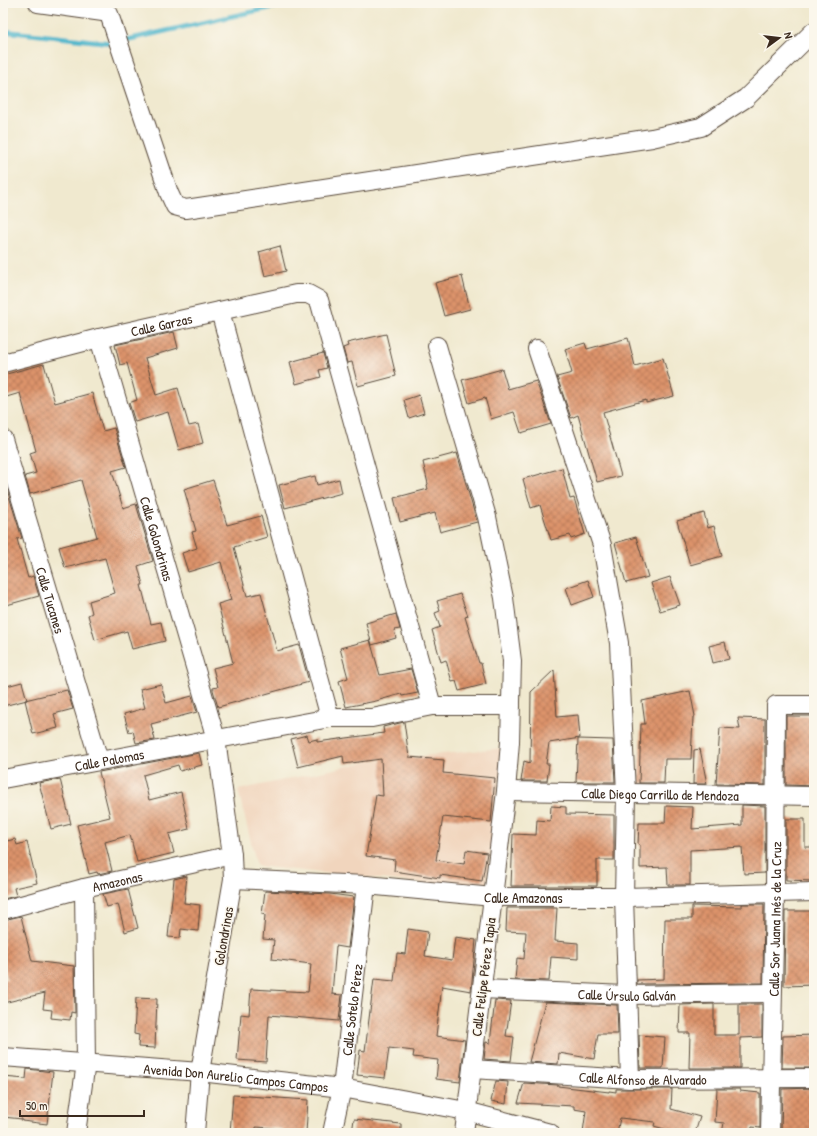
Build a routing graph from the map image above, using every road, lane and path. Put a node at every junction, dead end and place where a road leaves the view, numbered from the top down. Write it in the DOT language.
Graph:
graph roads {
  1 [pos="38,3"];
  2 [pos="814,31"];
  3 [pos="220,311"];
  4 [pos="99,338"];
  5 [pos="437,346"];
  6 [pos="537,349"];
  7 [pos="3,364"];
  8 [pos="3,439"];
  9 [pos="814,705"];
  10 [pos="432,706"];
  11 [pos="511,706"];
  12 [pos="330,718"];
  13 [pos="216,739"];
  14 [pos="99,760"];
  15 [pos="3,779"];
  16 [pos="506,791"];
  17 [pos="626,793"];
  18 [pos="775,795"];
  19 [pos="814,796"];
  20 [pos="232,855"];
  21 [pos="233,879"];
  22 [pos="366,885"];
  23 [pos="84,888"];
  24 [pos="814,892"];
  25 [pos="775,893"];
  26 [pos="493,897"];
  27 [pos="624,897"];
  28 [pos="3,910"];
  29 [pos="482,989"];
  30 [pos="772,993"];
  31 [pos="626,995"];
  32 [pos="3,1057"];
  33 [pos="86,1062"];
  34 [pos="472,1068"];
  35 [pos="200,1072"];
  36 [pos="814,1078"];
  37 [pos="630,1079"];
  38 [pos="771,1079"];
  39 [pos="342,1088"];
  40 [pos="466,1111"];
  41 [pos="76,1133"];
  42 [pos="195,1133"];
  43 [pos="332,1133"];
  44 [pos="464,1133"];
  45 [pos="550,1133"];
  46 [pos="770,1133"];
  1 -- 2 [label="street"];
  3 -- 4 [label="street, Calle Garzas"];
  3 -- 10 [label="street, Calle Garzas"];
  3 -- 12 [label="street"];
  4 -- 7 [label="street, Calle Garzas"];
  4 -- 13 [label="street, Calle Golondrinas"];
  5 -- 11 [label="street, Calle Felipe Pérez Tapia"];
  6 -- 17 [label="street"];
  8 -- 14 [label="street, Calle Tucanes"];
  9 -- 18 [label="street, Calle Sor Juana Inés de la Cruz"];
  10 -- 11 [label="street, Calle Palomas"];
  10 -- 12 [label="street, Calle Palomas"];
  11 -- 16 [label="street, Calle Felipe Pérez Tapia"];
  12 -- 13 [label="street, Calle Palomas"];
  13 -- 14 [label="street, Calle Palomas"];
  13 -- 20 [label="street, Golondrinas"];
  14 -- 15 [label="street, Calle Palomas"];
  16 -- 17 [label="street, Calle Diego Carrillo de Mendoza"];
  16 -- 26 [label="street, Calle Felipe Pérez Tapia"];
  17 -- 18 [label="street, Calle Diego Carrillo de Mendoza"];
  17 -- 27 [label="street"];
  18 -- 19 [label="street, Calle Diego Carrillo de Mendoza"];
  18 -- 25 [label="street, Calle Sor Juana Inés de la Cruz"];
  20 -- 21 [label="street, Golondrinas"];
  20 -- 23 [label="street, Amazonas"];
  21 -- 22 [label="street, Calle Amazonas"];
  21 -- 35 [label="street, Golondrinas"];
  22 -- 26 [label="street, Calle Amazonas"];
  22 -- 39 [label="street, Calle Sotelo Pérez"];
  23 -- 28 [label="street, Amazonas"];
  23 -- 33 [label="street"];
  24 -- 25 [label="street, Calle Amazonas"];
  25 -- 27 [label="street, Calle Amazonas"];
  25 -- 30 [label="street, Calle Sor Juana Inés de la Cruz"];
  26 -- 27 [label="street, Calle Amazonas"];
  26 -- 29 [label="street, Calle Felipe Pérez Tapia"];
  27 -- 31 [label="street"];
  29 -- 31 [label="street, Calle Úrsulo Galván"];
  29 -- 34 [label="street, Calle Felipe Pérez Tapia"];
  30 -- 31 [label="street, Calle Úrsulo Galván"];
  30 -- 38 [label="street, Calle Sor Juana Inés de la Cruz"];
  31 -- 37 [label="street"];
  32 -- 33 [label="street, Avenida Don Aurelio Campos Campos"];
  33 -- 35 [label="street, Avenida Don Aurelio Campos Campos"];
  33 -- 41 [label="street"];
  34 -- 37 [label="street, Calle Alfonso de Alvarado"];
  34 -- 40 [label="street, Calle Felipe Pérez Tapia"];
  35 -- 39 [label="street, Avenida Don Aurelio Campos Campos"];
  35 -- 42 [label="street, Golondrinas"];
  36 -- 38 [label="street, Calle Alfonso de Alvarado"];
  37 -- 38 [label="street, Calle Alfonso de Alvarado"];
  38 -- 46 [label="street, Calle Sor Juana Inés de la Cruz"];
  39 -- 40 [label="street, Avenida Don Aurelio Campos Campos"];
  39 -- 43 [label="street, Calle Sotelo Pérez"];
  40 -- 44 [label="street, Calle Felipe Pérez Tapia"];
  40 -- 45 [label="street, Avenida Don Aurelio Campos Campos"];
}
